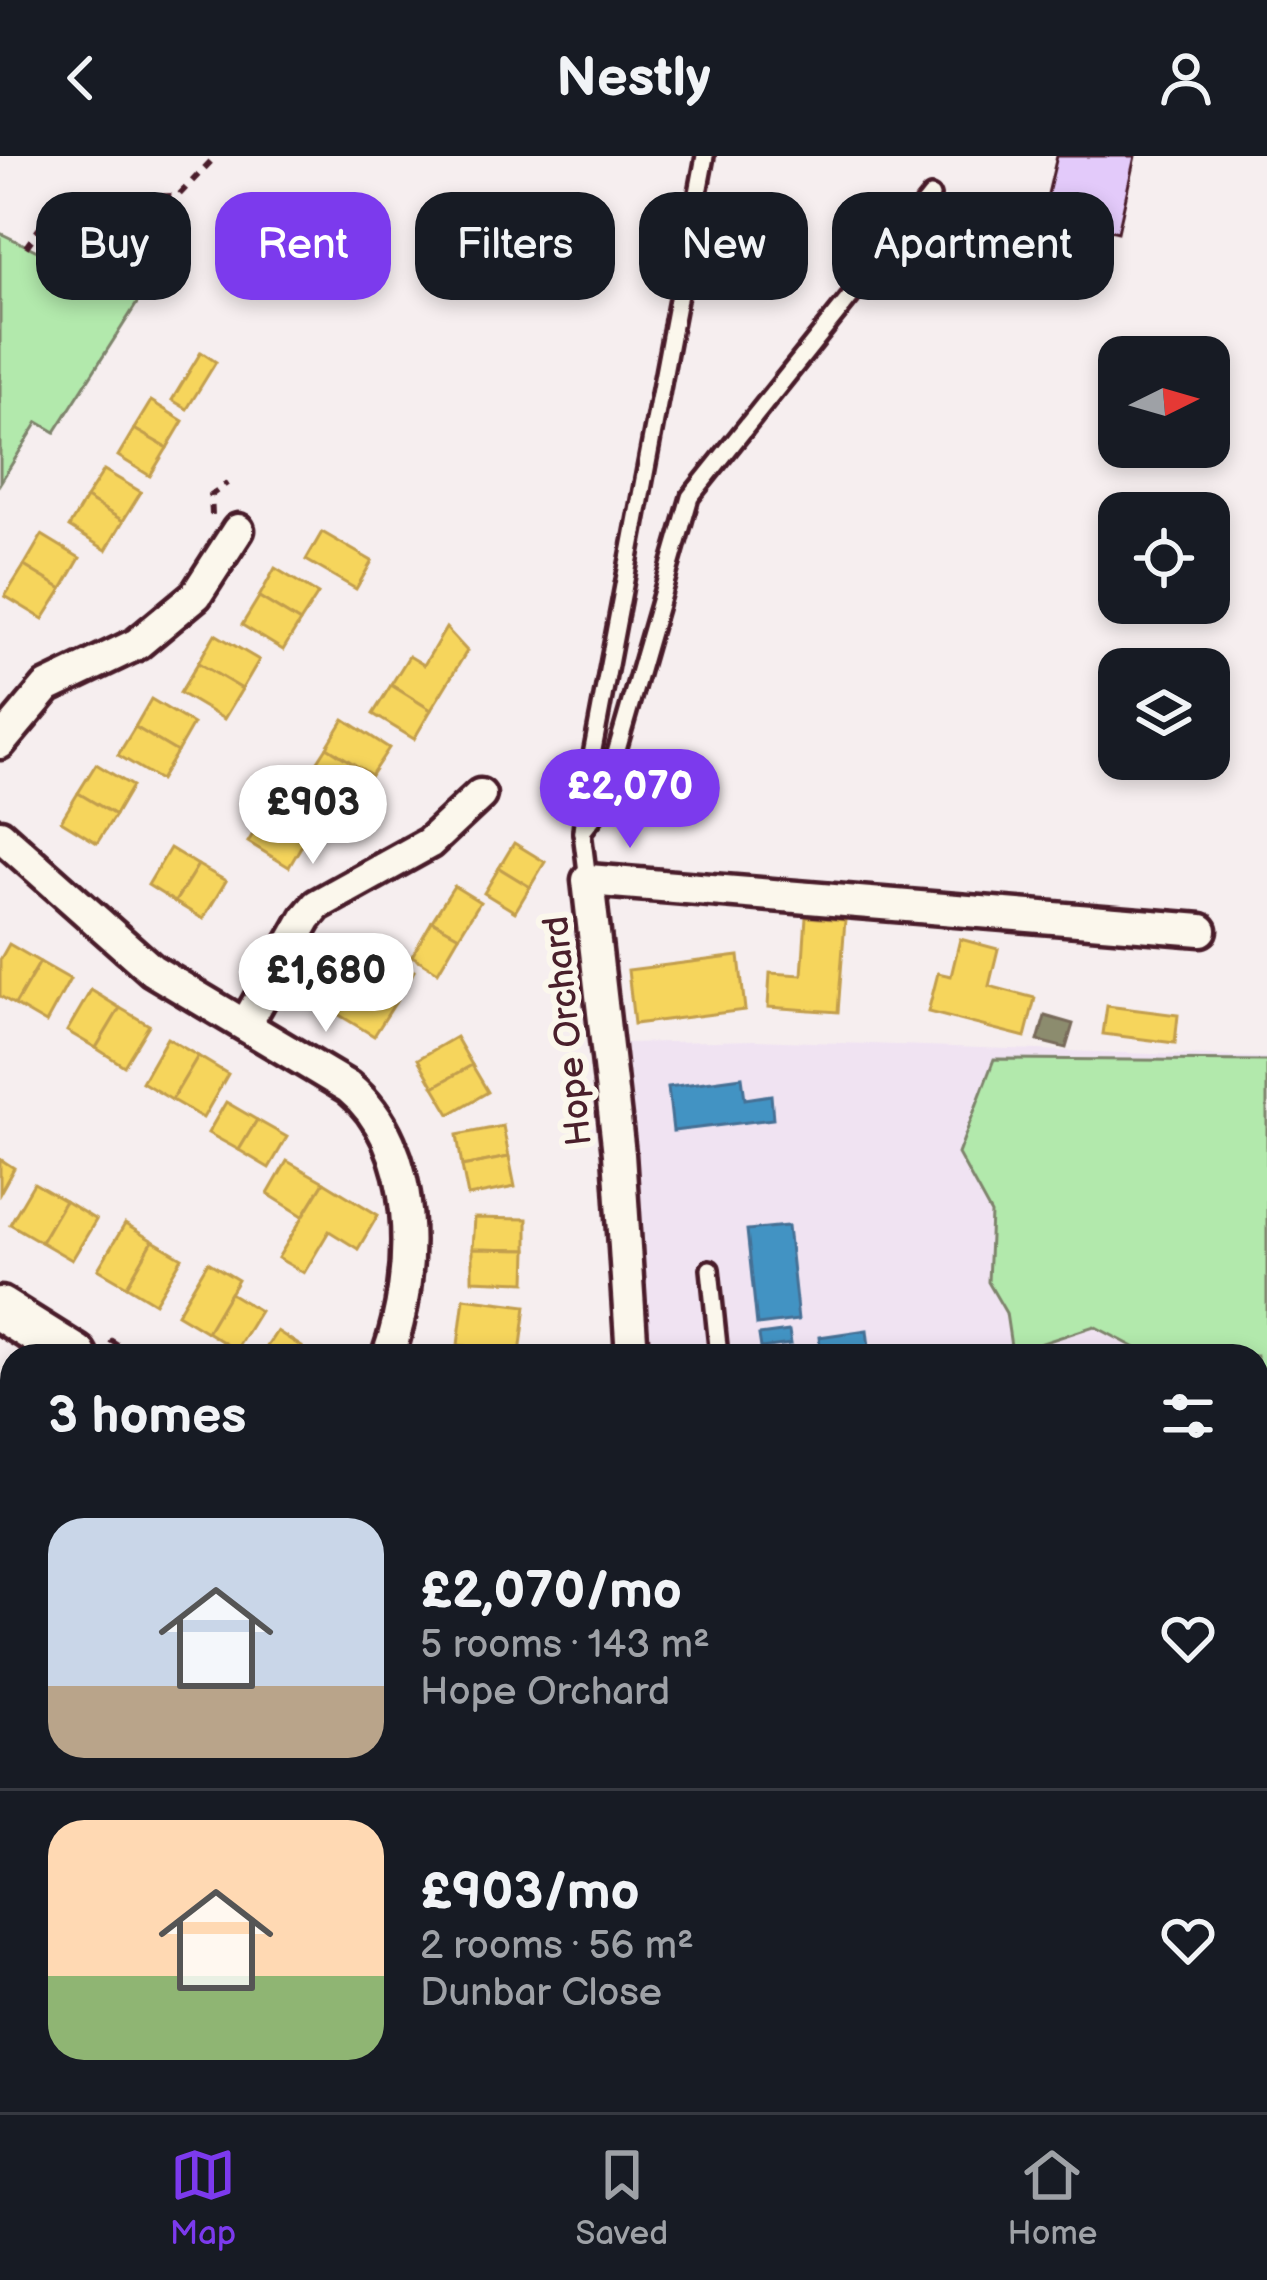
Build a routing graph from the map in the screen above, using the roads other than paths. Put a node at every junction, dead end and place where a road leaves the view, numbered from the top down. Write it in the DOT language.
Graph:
graph roads {
  1 [pos="705,156"];
  2 [pos="848,300"];
  3 [pos="238,530"];
  4 [pos="0,743"];
  5 [pos="480,795"];
  6 [pos="582,832"];
  7 [pos="0,835"];
  8 [pos="588,880"];
  9 [pos="1201,930"];
  10 [pos="246,1024"];
  11 [pos="710,1269"];
  12 [pos="0,1309"];
  13 [pos="55,1344"];
  14 [pos="391,1344"];
  15 [pos="631,1344"];
  16 [pos="718,1344"];
  1 -- 6 [label="lane"];
  2 -- 6 [label="lane"];
  3 -- 4 [label="street"];
  5 -- 10 [label="street"];
  6 -- 8 [label="lane"];
  7 -- 10 [label="street"];
  8 -- 9 [label="street, Hope Orchard"];
  8 -- 15 [label="street, Hope Orchard"];
  10 -- 14 [label="street"];
  11 -- 16 [label="lane"];
  12 -- 13 [label="street"];
}
